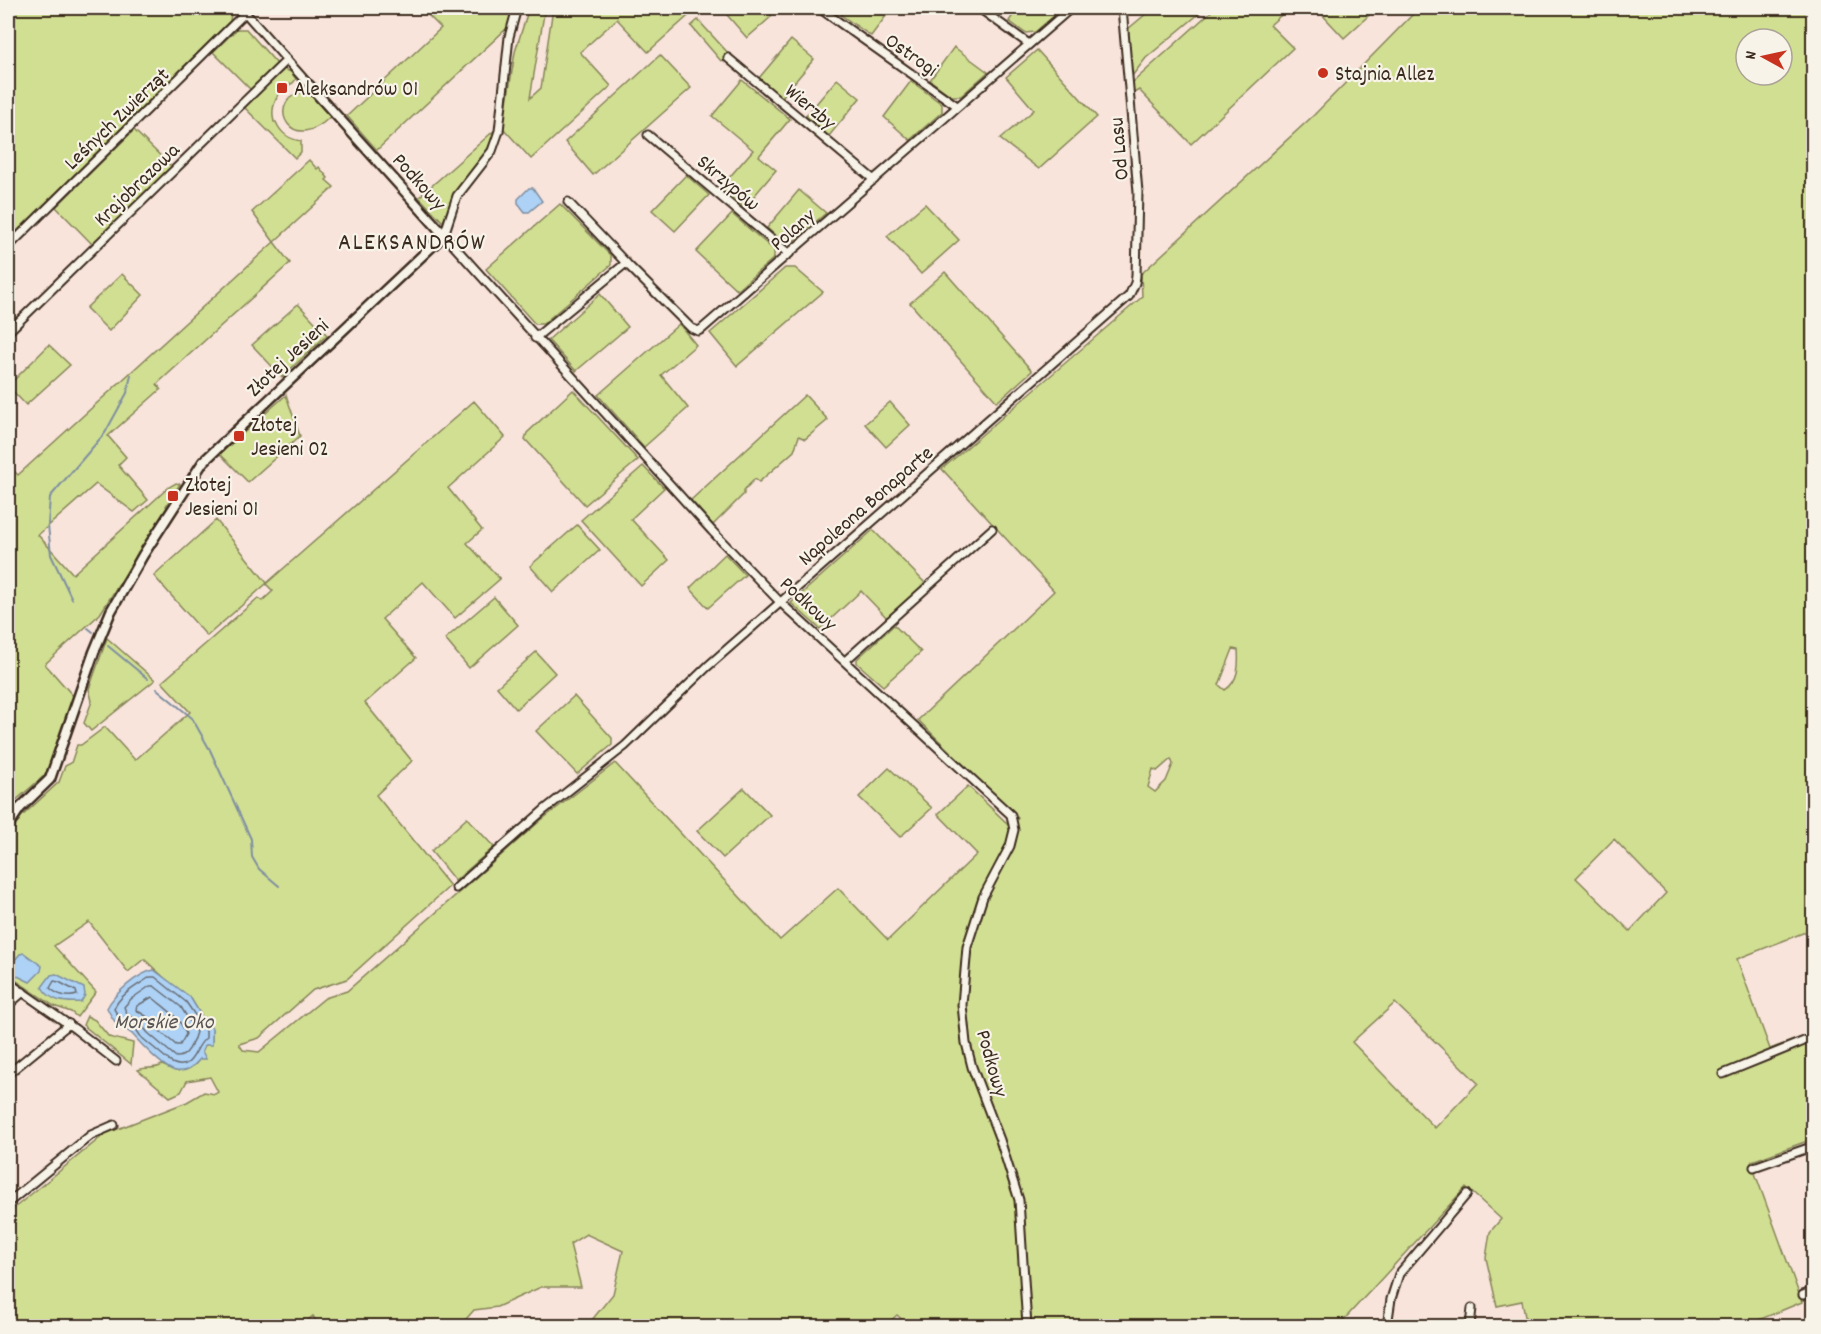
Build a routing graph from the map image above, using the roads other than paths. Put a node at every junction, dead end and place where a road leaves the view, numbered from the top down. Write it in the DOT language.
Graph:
graph roads {
  1 [pos="517,8"];
  2 [pos="819,8"];
  3 [pos="979,8"];
  4 [pos="1071,8"];
  5 [pos="1122,8"];
  6 [pos="244,10"];
  7 [pos="1029,44"];
  8 [pos="728,58"];
  9 [pos="287,60"];
  10 [pos="309,85"];
  11 [pos="957,106"];
  12 [pos="648,135"];
  13 [pos="874,180"];
  14 [pos="568,202"];
  15 [pos="444,235"];
  16 [pos="8,247"];
  17 [pos="789,254"];
  18 [pos="626,262"];
  19 [pos="1133,288"];
  20 [pos="8,332"];
  21 [pos="535,338"];
  22 [pos="992,529"];
  23 [pos="780,602"];
  24 [pos="845,661"];
  25 [pos="8,826"];
  26 [pos="456,888"];
  27 [pos="8,982"];
  28 [pos="23,992"];
  29 [pos="8,1005"];
  30 [pos="69,1024"];
  31 [pos="1814,1037"];
  32 [pos="116,1061"];
  33 [pos="8,1074"];
  34 [pos="1723,1074"];
  35 [pos="114,1125"];
  36 [pos="1814,1146"];
  37 [pos="1754,1167"];
  38 [pos="1467,1194"];
  39 [pos="8,1203"];
  40 [pos="1814,1291"];
  41 [pos="1803,1295"];
  42 [pos="1472,1308"];
  43 [pos="1027,1326"];
  44 [pos="1387,1326"];
  45 [pos="1470,1326"];
  1 -- 15 [label="street, Złotej Jesieni"];
  2 -- 11 [label="street, Ostrogi"];
  3 -- 7 [label="street"];
  4 -- 7 [label="street, Polany"];
  5 -- 19 [label="street, Od Lasu"];
  6 -- 9 [label="street, Podkowy"];
  6 -- 16 [label="street, Leśnych Zwierząt"];
  7 -- 11 [label="street, Polany"];
  8 -- 13 [label="street, Wierzby"];
  9 -- 10 [label="street, Podkowy"];
  9 -- 20 [label="street, Krajobrazowa"];
  10 -- 15 [label="street, Podkowy"];
  11 -- 13 [label="street, Polany"];
  12 -- 17 [label="street, Skrzypów"];
  13 -- 17 [label="street, Polany"];
  14 -- 18 [label="street"];
  15 -- 21 [label="street, Podkowy"];
  15 -- 25 [label="street, Złotej Jesieni"];
  17 -- 18 [label="street, Polany"];
  18 -- 21 [label="street"];
  19 -- 23 [label="street, Napoleona Bonaparte"];
  21 -- 23 [label="street, Podkowy"];
  22 -- 24 [label="street"];
  23 -- 24 [label="street, Podkowy"];
  23 -- 26 [label="street, Napoleona Bonaparte"];
  24 -- 43 [label="street, Podkowy"];
  27 -- 28 [label="street"];
  28 -- 29 [label="street"];
  28 -- 30 [label="street"];
  30 -- 32 [label="street"];
  30 -- 33 [label="street"];
  31 -- 34 [label="street"];
  35 -- 39 [label="street"];
  36 -- 37 [label="street"];
  38 -- 44 [label="street"];
  40 -- 41 [label="street"];
  42 -- 45 [label="street"];
}
